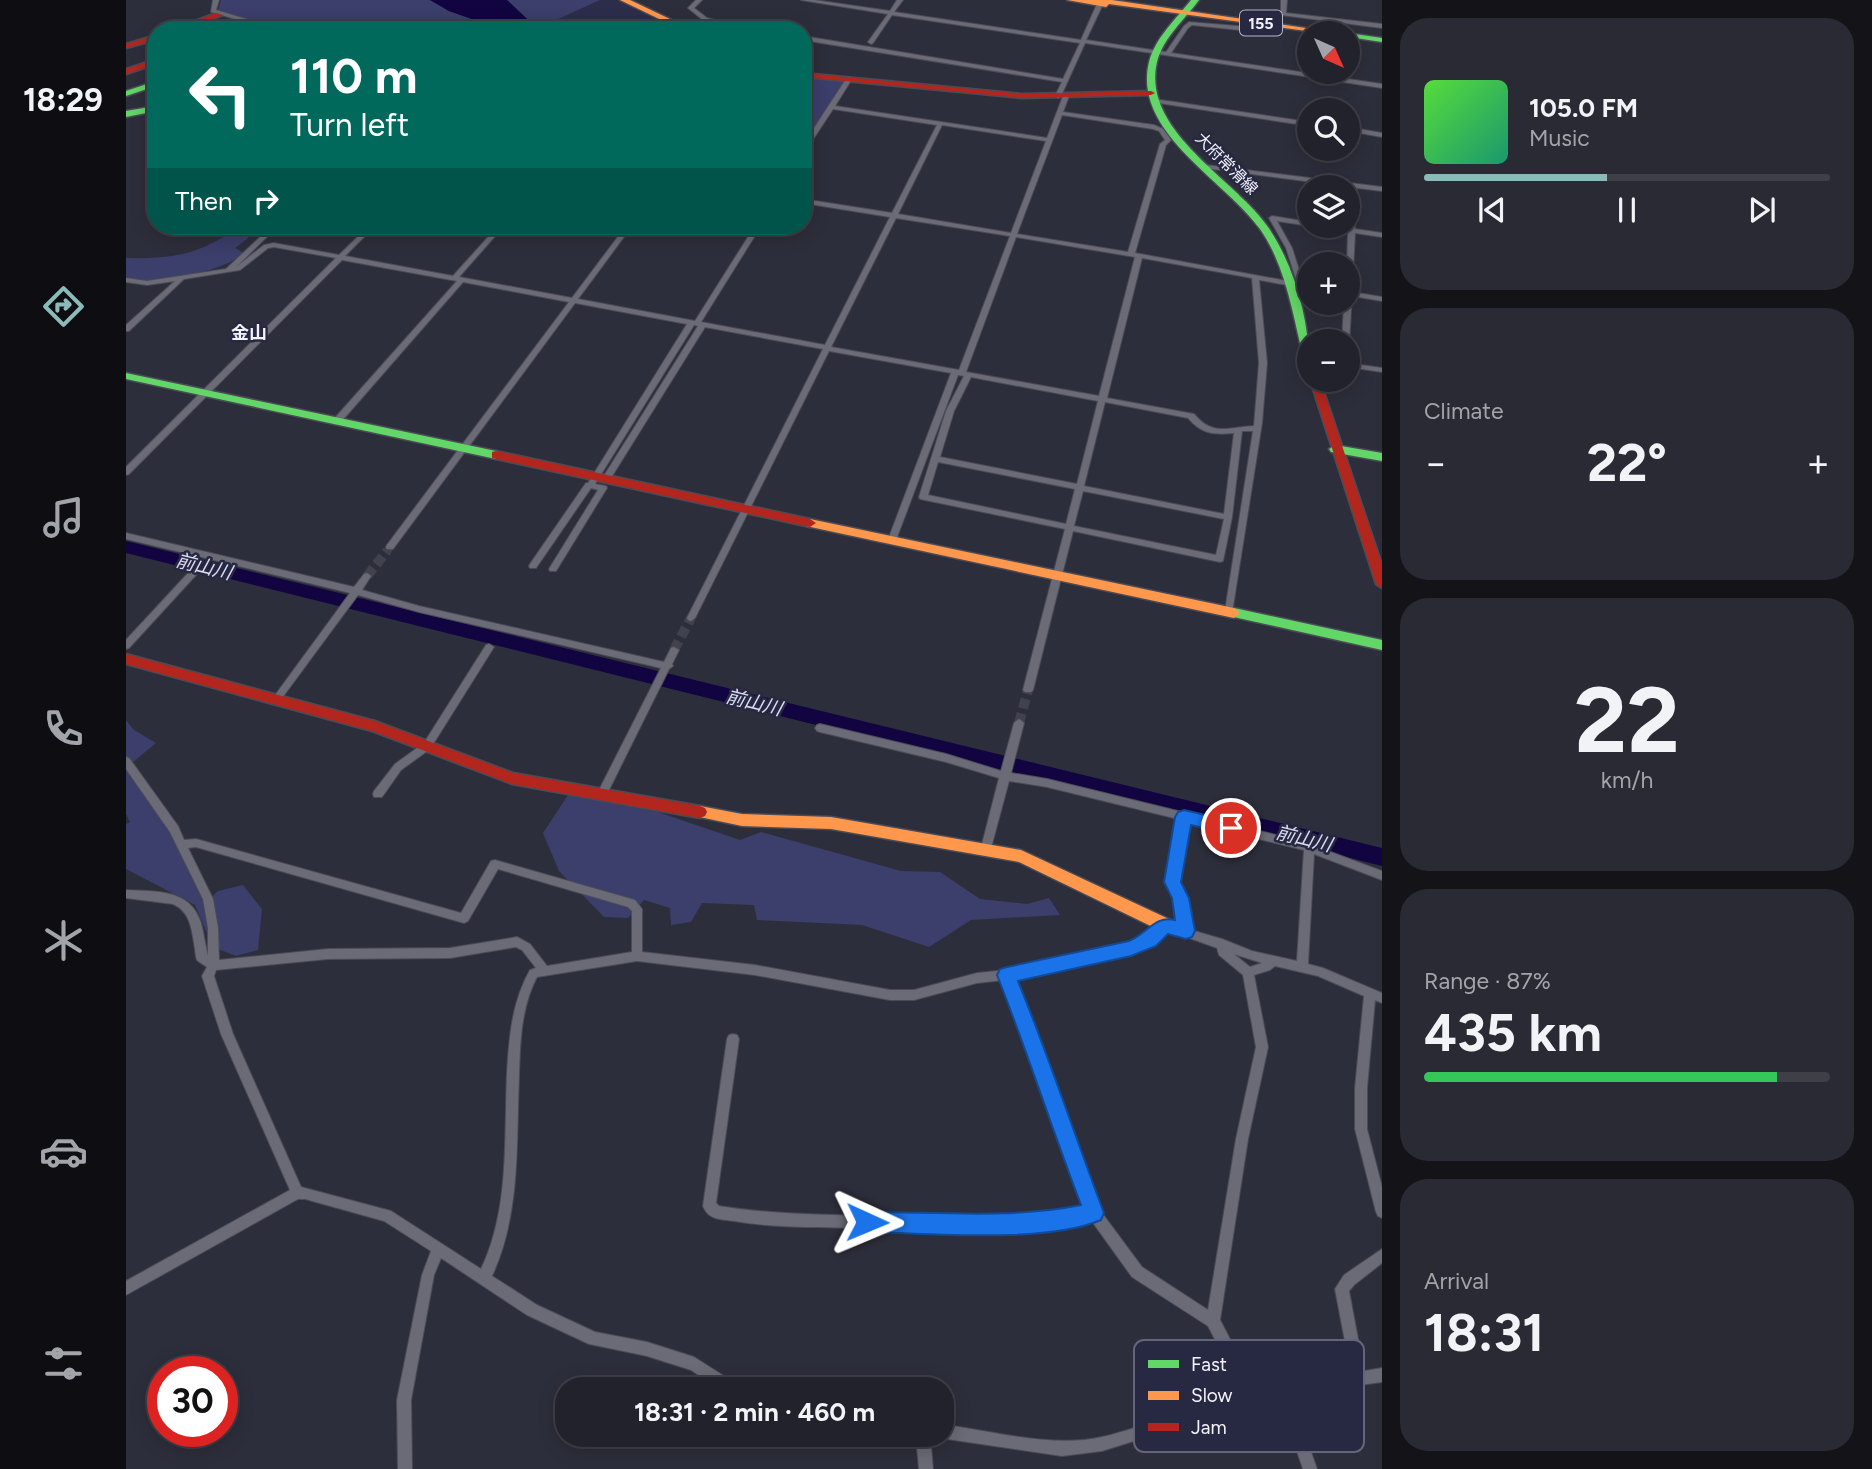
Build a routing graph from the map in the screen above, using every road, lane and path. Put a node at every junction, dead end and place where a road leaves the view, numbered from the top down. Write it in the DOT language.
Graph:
graph roads {
  1 [pos="216,0"];
  2 [pos="624,0"];
  3 [pos="698,0"];
  4 [pos="804,0"];
  5 [pos="900,0"];
  6 [pos="1071,0"];
  7 [pos="1195,0"];
  8 [pos="1284,0"];
  9 [pos="1098,2"];
  10 [pos="892,13"];
  11 [pos="1184,14"];
  12 [pos="219,15"];
  13 [pos="202,21"];
  14 [pos="245,21"];
  15 [pos="670,21"];
  16 [pos="715,21"];
  17 [pos="1259,26"];
  18 [pos="1382,26"];
  19 [pos="1297,28"];
  20 [pos="1297,31"];
  21 [pos="1360,38"];
  22 [pos="812,39"];
  23 [pos="147,40"];
  24 [pos="1084,40"];
  25 [pos="1382,41"];
  26 [pos="871,42"];
  27 [pos="126,46"];
  28 [pos="1163,54"];
  29 [pos="147,64"];
  30 [pos="126,72"];
  31 [pos="812,76"];
  32 [pos="849,79"];
  33 [pos="1065,81"];
  34 [pos="147,86"];
  35 [pos="1382,86"];
  36 [pos="126,94"];
  37 [pos="1062,96"];
  38 [pos="1152,97"];
  39 [pos="832,107"];
  40 [pos="147,110"];
  41 [pos="1059,113"];
  42 [pos="126,114"];
  43 [pos="1297,122"];
  44 [pos="940,124"];
  45 [pos="1360,132"];
  46 [pos="1382,135"];
  47 [pos="812,137"];
  48 [pos="1050,140"];
  49 [pos="1206,167"];
  50 [pos="1297,179"];
  51 [pos="1360,187"];
  52 [pos="1382,189"];
  53 [pos="812,202"];
  54 [pos="894,216"];
  55 [pos="1297,222"];
  56 [pos="1360,232"];
  57 [pos="266,235"];
  58 [pos="363,235"];
  59 [pos="493,235"];
  60 [pos="622,235"];
  61 [pos="752,235"];
  62 [pos="1014,235"];
  63 [pos="1382,235"];
  64 [pos="1135,255"];
  65 [pos="341,257"];
  66 [pos="229,270"];
  67 [pos="458,278"];
  68 [pos="1255,278"];
  69 [pos="181,279"];
  70 [pos="126,280"];
  71 [pos="1293,281"];
  72 [pos="1297,282"];
  73 [pos="1360,295"];
  74 [pos="1382,299"];
  75 [pos="573,301"];
  76 [pos="697,323"];
  77 [pos="126,329"];
  78 [pos="1303,329"];
  79 [pos="826,347"];
  80 [pos="1360,367"];
  81 [pos="1382,370"];
  82 [pos="962,373"];
  83 [pos="126,376"];
  84 [pos="1318,392"];
  85 [pos="205,393"];
  86 [pos="1103,399"];
  87 [pos="337,421"];
  88 [pos="1257,428"];
  89 [pos="1238,431"];
  90 [pos="464,448"];
  91 [pos="1335,449"];
  92 [pos="1382,457"];
  93 [pos="937,459"];
  94 [pos="126,472"];
  95 [pos="597,481"];
  96 [pos="1079,487"];
  97 [pos="746,509"];
  98 [pos="1227,517"];
  99 [pos="1070,528"];
  100 [pos="126,536"];
  101 [pos="892,540"];
  102 [pos="390,547"];
  103 [pos="533,566"];
  104 [pos="553,569"];
  105 [pos="193,573"];
  106 [pos="1057,575"];
  107 [pos="367,576"];
  108 [pos="1382,584"];
  109 [pos="355,593"];
  110 [pos="1229,611"];
  111 [pos="691,618"];
  112 [pos="1382,645"];
  113 [pos="126,646"];
  114 [pos="489,647"];
  115 [pos="674,650"];
  116 [pos="126,659"];
  117 [pos="667,668"];
  118 [pos="1028,690"];
  119 [pos="276,700"];
  120 [pos="1018,723"];
  121 [pos="820,727"];
  122 [pos="427,746"];
  123 [pos="126,761"];
  124 [pos="1006,773"];
  125 [pos="378,794"];
  126 [pos="601,796"];
  127 [pos="1184,817"];
  128 [pos="182,844"];
  129 [pos="986,848"];
  130 [pos="1309,849"];
  131 [pos="1382,876"];
  132 [pos="126,894"];
  133 [pos="1165,925"];
  134 [pos="1186,931"];
  135 [pos="1222,944"];
  136 [pos="637,957"];
  137 [pos="1273,961"];
  138 [pos="213,965"];
  139 [pos="1301,967"];
  140 [pos="544,970"];
  141 [pos="1248,972"];
  142 [pos="1007,975"];
  143 [pos="1376,996"];
  144 [pos="733,1039"];
  145 [pos="297,1193"];
  146 [pos="1382,1212"];
  147 [pos="1094,1213"];
  148 [pos="439,1248"];
  149 [pos="1382,1255"];
  150 [pos="484,1278"];
  151 [pos="126,1288"];
  152 [pos="1213,1321"];
  153 [pos="1223,1340"];
  154 [pos="1351,1340"];
  155 [pos="1382,1375"];
  156 [pos="1364,1376"];
  157 [pos="714,1377"];
  158 [pos="954,1433"];
  159 [pos="1134,1434"];
  160 [pos="924,1447"];
  161 [pos="1304,1452"];
  162 [pos="405,1469"];
  163 [pos="926,1469"];
  164 [pos="1310,1469"];
  1 -- 12 [label="street"];
  2 -- 15 [label="main road"];
  3 -- 16 [label="street"];
  4 -- 10 [label="street"];
  5 -- 10 [label="street"];
  6 -- 9 [label="main road, 155"];
  7 -- 11 [label="main road"];
  8 -- 18 [label="street"];
  9 -- 11 [label="main road, 155"];
  9 -- 24 [label="street"];
  10 -- 24 [label="street"];
  10 -- 26 [label="street"];
  11 -- 17 [label="main road, 155"];
  11 -- 19 [label="main road, 155"];
  11 -- 28 [label="main road"];
  12 -- 13 [label="main road"];
  12 -- 14 [label="street"];
  17 -- 20 [label="main road, 155"];
  17 -- 28 [label="street"];
  21 -- 25 [label="main road"];
  22 -- 33 [label="street"];
  23 -- 27 [label="main road"];
  24 -- 28 [label="street"];
  24 -- 33 [label="street"];
  28 -- 35 [label="street"];
  28 -- 38 [label="main road"];
  29 -- 30 [label="main road"];
  31 -- 32 [label="main road"];
  32 -- 37 [label="main road"];
  32 -- 39 [label="street"];
  33 -- 37 [label="street"];
  34 -- 36 [label="main road"];
  37 -- 38 [label="main road"];
  37 -- 41 [label="street"];
  38 -- 43 [label="street"];
  38 -- 49 [label="main road, 大府常滑線"];
  39 -- 44 [label="street"];
  39 -- 47 [label="street"];
  40 -- 42 [label="main road"];
  41 -- 48 [label="street"];
  41 -- 64 [label="street"];
  44 -- 48 [label="street"];
  44 -- 54 [label="street"];
  45 -- 46 [label="street"];
  48 -- 62 [label="street"];
  49 -- 50 [label="street"];
  49 -- 71 [label="main road, 大府常滑線"];
  51 -- 52 [label="street"];
  53 -- 54 [label="street"];
  54 -- 62 [label="street"];
  54 -- 79 [label="street"];
  55 -- 71 [label="street"];
  56 -- 63 [label="street"];
  57 -- 66 [label="street"];
  58 -- 65 [label="street"];
  59 -- 67 [label="street"];
  60 -- 75 [label="street"];
  61 -- 76 [label="street"];
  62 -- 64 [label="street"];
  62 -- 82 [label="street"];
  64 -- 68 [label="street"];
  64 -- 86 [label="street"];
  65 -- 66 [label="street"];
  65 -- 67 [label="street"];
  65 -- 85 [label="street"];
  66 -- 69 [label="street"];
  67 -- 75 [label="street"];
  67 -- 87 [label="street"];
  68 -- 71 [label="street"];
  68 -- 88 [label="street"];
  69 -- 70 [label="street"];
  69 -- 77 [label="street"];
  71 -- 72 [label="street"];
  71 -- 78 [label="main road, 大府常滑線"];
  73 -- 74 [label="street"];
  75 -- 76 [label="street"];
  75 -- 90 [label="street"];
  76 -- 79 [label="street"];
  76 -- 95 [label="street"];
  79 -- 82 [label="street"];
  79 -- 97 [label="street"];
  80 -- 81 [label="street"];
  82 -- 86 [label="street"];
  82 -- 93 [label="street"];
  82 -- 101 [label="street"];
  83 -- 85 [label="main road"];
  84 -- 91 [label="main road"];
  85 -- 87 [label="main road"];
  85 -- 94 [label="street"];
  86 -- 89 [label="street"];
  86 -- 96 [label="street"];
  87 -- 90 [label="main road"];
  88 -- 89 [label="street"];
  88 -- 110 [label="street"];
  89 -- 98 [label="street"];
  90 -- 95 [label="main road"];
  90 -- 102 [label="street"];
  91 -- 92 [label="main road"];
  91 -- 108 [label="main road"];
  93 -- 96 [label="street"];
  93 -- 99 [label="street"];
  95 -- 97 [label="main road"];
  95 -- 103 [label="street"];
  95 -- 104 [label="street"];
  96 -- 98 [label="street"];
  96 -- 99 [label="street"];
  97 -- 101 [label="main road"];
  97 -- 111 [label="street"];
  98 -- 99 [label="street"];
  99 -- 106 [label="street"];
  100 -- 109 [label="street"];
  101 -- 106 [label="main road"];
  105 -- 113 [label="street"];
  106 -- 110 [label="main road"];
  106 -- 118 [label="street"];
  107 -- 109 [label="street"];
  109 -- 117 [label="street"];
  109 -- 119 [label="street"];
  110 -- 112 [label="main road"];
  114 -- 122 [label="street"];
  115 -- 117 [label="street"];
  116 -- 119 [label="main road"];
  117 -- 126 [label="street"];
  119 -- 122 [label="main road"];
  120 -- 124 [label="street"];
  121 -- 124 [label="street"];
  122 -- 125 [label="street"];
  122 -- 126 [label="main road"];
  123 -- 128 [label="street"];
  124 -- 127 [label="street"];
  124 -- 129 [label="street"];
  126 -- 129 [label="main road"];
  127 -- 130 [label="street"];
  127 -- 134 [label="street"];
  128 -- 136 [label="street"];
  128 -- 138 [label="street"];
  129 -- 133 [label="main road"];
  130 -- 131 [label="street"];
  130 -- 139 [label="street"];
  132 -- 138 [label="street"];
  133 -- 134 [label="street"];
  133 -- 142 [label="street"];
  134 -- 135 [label="street"];
  135 -- 137 [label="street"];
  135 -- 141 [label="street"];
  136 -- 140 [label="street"];
  136 -- 142 [label="street"];
  137 -- 139 [label="street"];
  137 -- 141 [label="street"];
  138 -- 140 [label="street"];
  138 -- 145 [label="street"];
  139 -- 143 [label="street"];
  140 -- 150 [label="street"];
  141 -- 152 [label="street"];
  142 -- 147 [label="street"];
  143 -- 146 [label="street"];
  144 -- 147 [label="street"];
  145 -- 148 [label="street"];
  145 -- 151 [label="street"];
  147 -- 152 [label="street"];
  148 -- 150 [label="street"];
  148 -- 162 [label="street"];
  149 -- 154 [label="street"];
  150 -- 157 [label="street"];
  152 -- 153 [label="street"];
  155 -- 156 [label="street"];
  158 -- 159 [label="street"];
  160 -- 163 [label="street"];
  161 -- 164 [label="street"];
}
